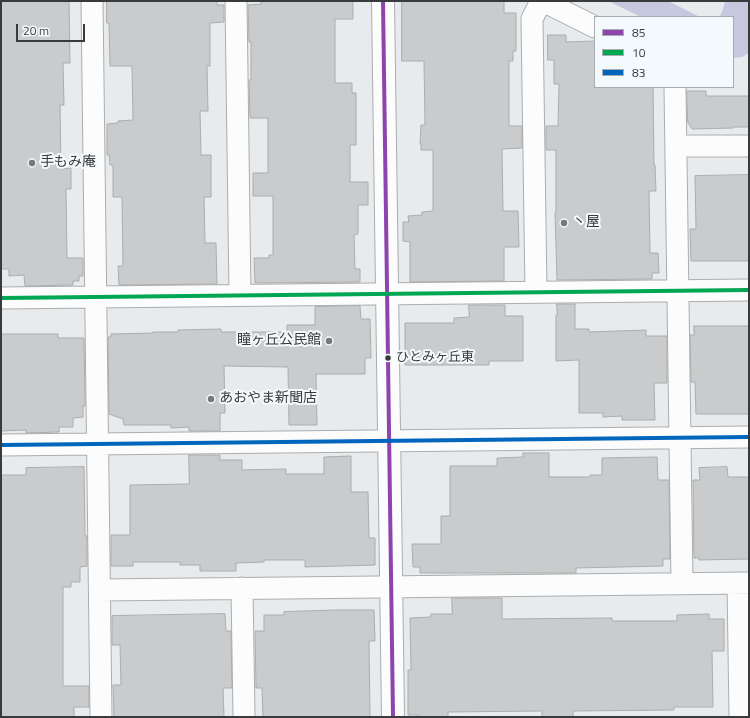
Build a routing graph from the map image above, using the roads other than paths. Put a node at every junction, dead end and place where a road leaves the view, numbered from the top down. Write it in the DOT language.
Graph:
graph roads {
  1 [pos="92,1"];
  2 [pos="236,1"];
  3 [pos="383,1"];
  4 [pos="542,1"];
  5 [pos="594,27"];
  6 [pos="675,88"];
  7 [pos="677,146"];
  8 [pos="749,146"];
  9 [pos="749,290"];
  10 [pos="678,291"];
  11 [pos="536,292"];
  12 [pos="387,294"];
  13 [pos="240,295"];
  14 [pos="96,297"];
  15 [pos="1,298"];
  16 [pos="749,437"];
  17 [pos="680,438"];
  18 [pos="389,441"];
  19 [pos="98,444"];
  20 [pos="1,445"];
  21 [pos="682,583"];
  22 [pos="743,583"];
  23 [pos="391,587"];
  24 [pos="242,588"];
  25 [pos="100,590"];
  26 [pos="102,717"];
  27 [pos="244,717"];
  28 [pos="393,717"];
  29 [pos="740,717"];
  1 -- 14 [label="street"];
  2 -- 13 [label="street"];
  3 -- 12 [label="street"];
  4 -- 5 [label="street"];
  4 -- 11 [label="street"];
  6 -- 7 [label="street"];
  7 -- 8 [label="street"];
  7 -- 10 [label="street"];
  9 -- 10 [label="street"];
  10 -- 11 [label="street"];
  10 -- 17 [label="street"];
  11 -- 12 [label="street"];
  12 -- 13 [label="street"];
  12 -- 18 [label="street"];
  13 -- 14 [label="street"];
  14 -- 15 [label="street"];
  14 -- 19 [label="street"];
  16 -- 17 [label="street"];
  17 -- 18 [label="street"];
  17 -- 21 [label="street"];
  18 -- 19 [label="street"];
  18 -- 23 [label="street"];
  19 -- 20 [label="street"];
  19 -- 25 [label="street"];
  21 -- 22 [label="street"];
  21 -- 23 [label="street"];
  22 -- 29 [label="street"];
  23 -- 24 [label="street"];
  23 -- 28 [label="street"];
  24 -- 25 [label="street"];
  24 -- 27 [label="street"];
  25 -- 26 [label="street"];
}
